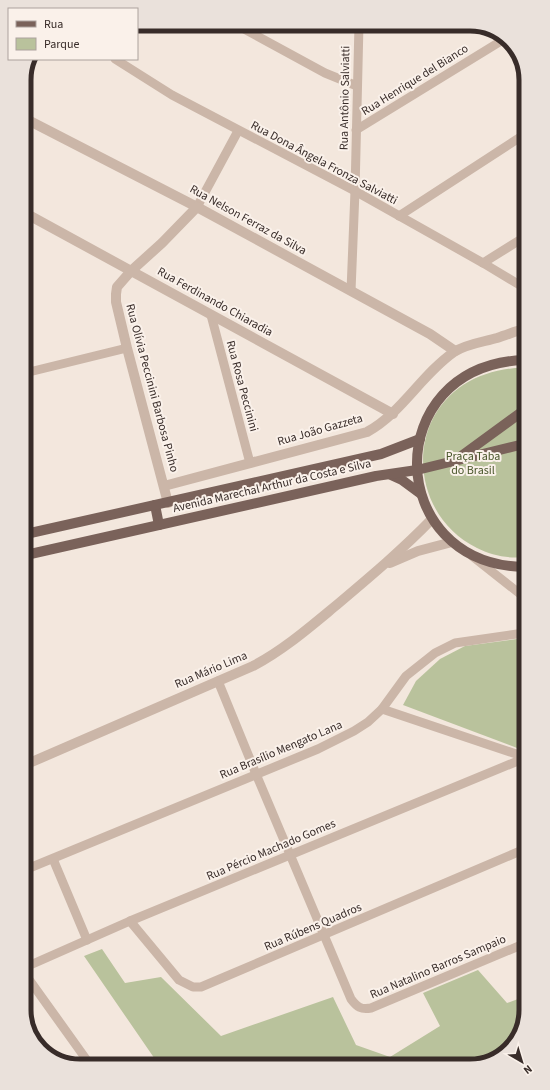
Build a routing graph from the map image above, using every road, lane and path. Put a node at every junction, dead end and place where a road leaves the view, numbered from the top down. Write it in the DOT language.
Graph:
graph roads {
  1 [pos="247,31"];
  2 [pos="361,31"];
  3 [pos="500,41"];
  4 [pos="117,60"];
  5 [pos="356,86"];
  6 [pos="31,122"];
  7 [pos="238,130"];
  8 [pos="356,130"];
  9 [pos="519,138"];
  10 [pos="355,190"];
  11 [pos="198,207"];
  12 [pos="31,216"];
  13 [pos="399,216"];
  14 [pos="519,240"];
  15 [pos="483,263"];
  16 [pos="131,271"];
  17 [pos="519,285"];
  18 [pos="351,292"];
  19 [pos="211,315"];
  20 [pos="519,330"];
  21 [pos="127,348"];
  22 [pos="455,351"];
  23 [pos="519,360"];
  24 [pos="31,372"];
  25 [pos="392,414"];
  26 [pos="519,414"];
  27 [pos="420,439"];
  28 [pos="519,445"];
  29 [pos="455,460"];
  30 [pos="250,463"];
  31 [pos="417,470"];
  32 [pos="389,475"];
  33 [pos="164,486"];
  34 [pos="421,494"];
  35 [pos="168,503"];
  36 [pos="155,505"];
  37 [pos="432,519"];
  38 [pos="159,525"];
  39 [pos="31,533"];
  40 [pos="452,542"];
  41 [pos="31,554"];
  42 [pos="469,554"];
  43 [pos="384,565"];
  44 [pos="519,567"];
  45 [pos="519,594"];
  46 [pos="519,634"];
  47 [pos="218,681"];
  48 [pos="382,708"];
  49 [pos="519,756"];
  50 [pos="519,760"];
  51 [pos="31,762"];
  52 [pos="256,774"];
  53 [pos="519,852"];
  54 [pos="291,855"];
  55 [pos="53,859"];
  56 [pos="31,868"];
  57 [pos="130,922"];
  58 [pos="324,935"];
  59 [pos="87,940"];
  60 [pos="519,946"];
  61 [pos="31,965"];
  62 [pos="31,982"];
  63 [pos="86,1059"];
  1 -- 5 [label="street"];
  2 -- 5 [label="street, Rua Antônio Salviatti"];
  3 -- 8 [label="street, Rua Henrique del Bianco"];
  4 -- 7 [label="street, Rua Dona Ângela Fronza Salviatti"];
  5 -- 8 [label="street, Rua Antônio Salviatti"];
  6 -- 11 [label="street, Rua Nelson Ferraz da Silva"];
  7 -- 10 [label="street, Rua Dona Ângela Fronza Salviatti"];
  7 -- 11 [label="street, Rua Olívia Peccinini Barbosa Pinho"];
  8 -- 10 [label="street, Rua Antônio Salviatti"];
  9 -- 13 [label="street"];
  10 -- 13 [label="street, Rua Dona Ângela Fronza Salviatti"];
  10 -- 18 [label="street, Rua Antônio Salviatti"];
  11 -- 16 [label="street, Rua Olívia Peccinini Barbosa Pinho"];
  11 -- 18 [label="street, Rua Nelson Ferraz da Silva"];
  12 -- 16 [label="street, Rua Ferdinando Chiaradia"];
  13 -- 15 [label="street, Rua Dona Ângela Fronza Salviatti"];
  14 -- 15 [label="street"];
  15 -- 17 [label="street, Rua Dona Ângela Fronza Salviatti"];
  16 -- 19 [label="street, Rua Ferdinando Chiaradia"];
  16 -- 21 [label="street, Rua Olívia Peccinini Barbosa Pinho"];
  18 -- 22 [label="street, Rua Nelson Ferraz da Silva"];
  19 -- 25 [label="street, Rua Ferdinando Chiaradia"];
  19 -- 30 [label="street, Rua Rosa Peccinini"];
  20 -- 22 [label="street, Rua João Gazzeta"];
  21 -- 24 [label="street"];
  21 -- 33 [label="street, Rua Olívia Peccinini Barbosa Pinho"];
  22 -- 25 [label="street, Rua João Gazzeta"];
  23 -- 27 [label="main road"];
  25 -- 30 [label="street, Rua João Gazzeta"];
  26 -- 29 [label="main road"];
  27 -- 31 [label="main road"];
  27 -- 35 [label="main road, Avenida Marechal Arthur da Costa e Silva"];
  28 -- 29 [label="main road, Avenida Marechal Arthur da Costa e Silva"];
  29 -- 31 [label="main road, Avenida Marechal Arthur da Costa e Silva"];
  30 -- 33 [label="street, Rua João Gazzeta"];
  31 -- 32 [label="main road, Avenida Marechal Arthur da Costa e Silva"];
  31 -- 34 [label="main road"];
  32 -- 34 [label="main road"];
  32 -- 38 [label="main road, Avenida Marechal Arthur da Costa e Silva"];
  33 -- 35 [label="street, Rua Olívia Peccinini Barbosa Pinho"];
  34 -- 37 [label="main road"];
  35 -- 36 [label="main road, Avenida Marechal Arthur da Costa e Silva"];
  36 -- 38 [label="main road"];
  36 -- 39 [label="main road, Avenida Marechal Arthur da Costa e Silva"];
  37 -- 40 [label="main road"];
  37 -- 43 [label="street, Rua Mário Lima"];
  38 -- 41 [label="main road, Avenida Marechal Arthur da Costa e Silva"];
  40 -- 42 [label="main road"];
  40 -- 43 [label="street, Rua Mário Lima"];
  42 -- 44 [label="main road"];
  42 -- 45 [label="street"];
  43 -- 47 [label="street, Rua Mário Lima"];
  46 -- 48 [label="street, Rua Brasílio Mengato Lana"];
  47 -- 51 [label="street, Rua Mário Lima"];
  47 -- 52 [label="street"];
  48 -- 49 [label="street"];
  48 -- 52 [label="street, Rua Brasílio Mengato Lana"];
  50 -- 54 [label="street, Rua Pércio Machado Gomes"];
  52 -- 54 [label="street"];
  52 -- 55 [label="street, Rua Brasílio Mengato Lana"];
  53 -- 58 [label="street, Rua Rúbens Quadros"];
  54 -- 57 [label="street, Rua Pércio Machado Gomes"];
  54 -- 58 [label="street"];
  55 -- 56 [label="street, Rua Brasílio Mengato Lana"];
  55 -- 59 [label="street"];
  57 -- 58 [label="street, Rua Rúbens Quadros"];
  57 -- 59 [label="street, Rua Pércio Machado Gomes"];
  58 -- 60 [label="street, Rua Natalino Barros Sampaio"];
  59 -- 61 [label="street, Rua Pércio Machado Gomes"];
  62 -- 63 [label="street"];
}
